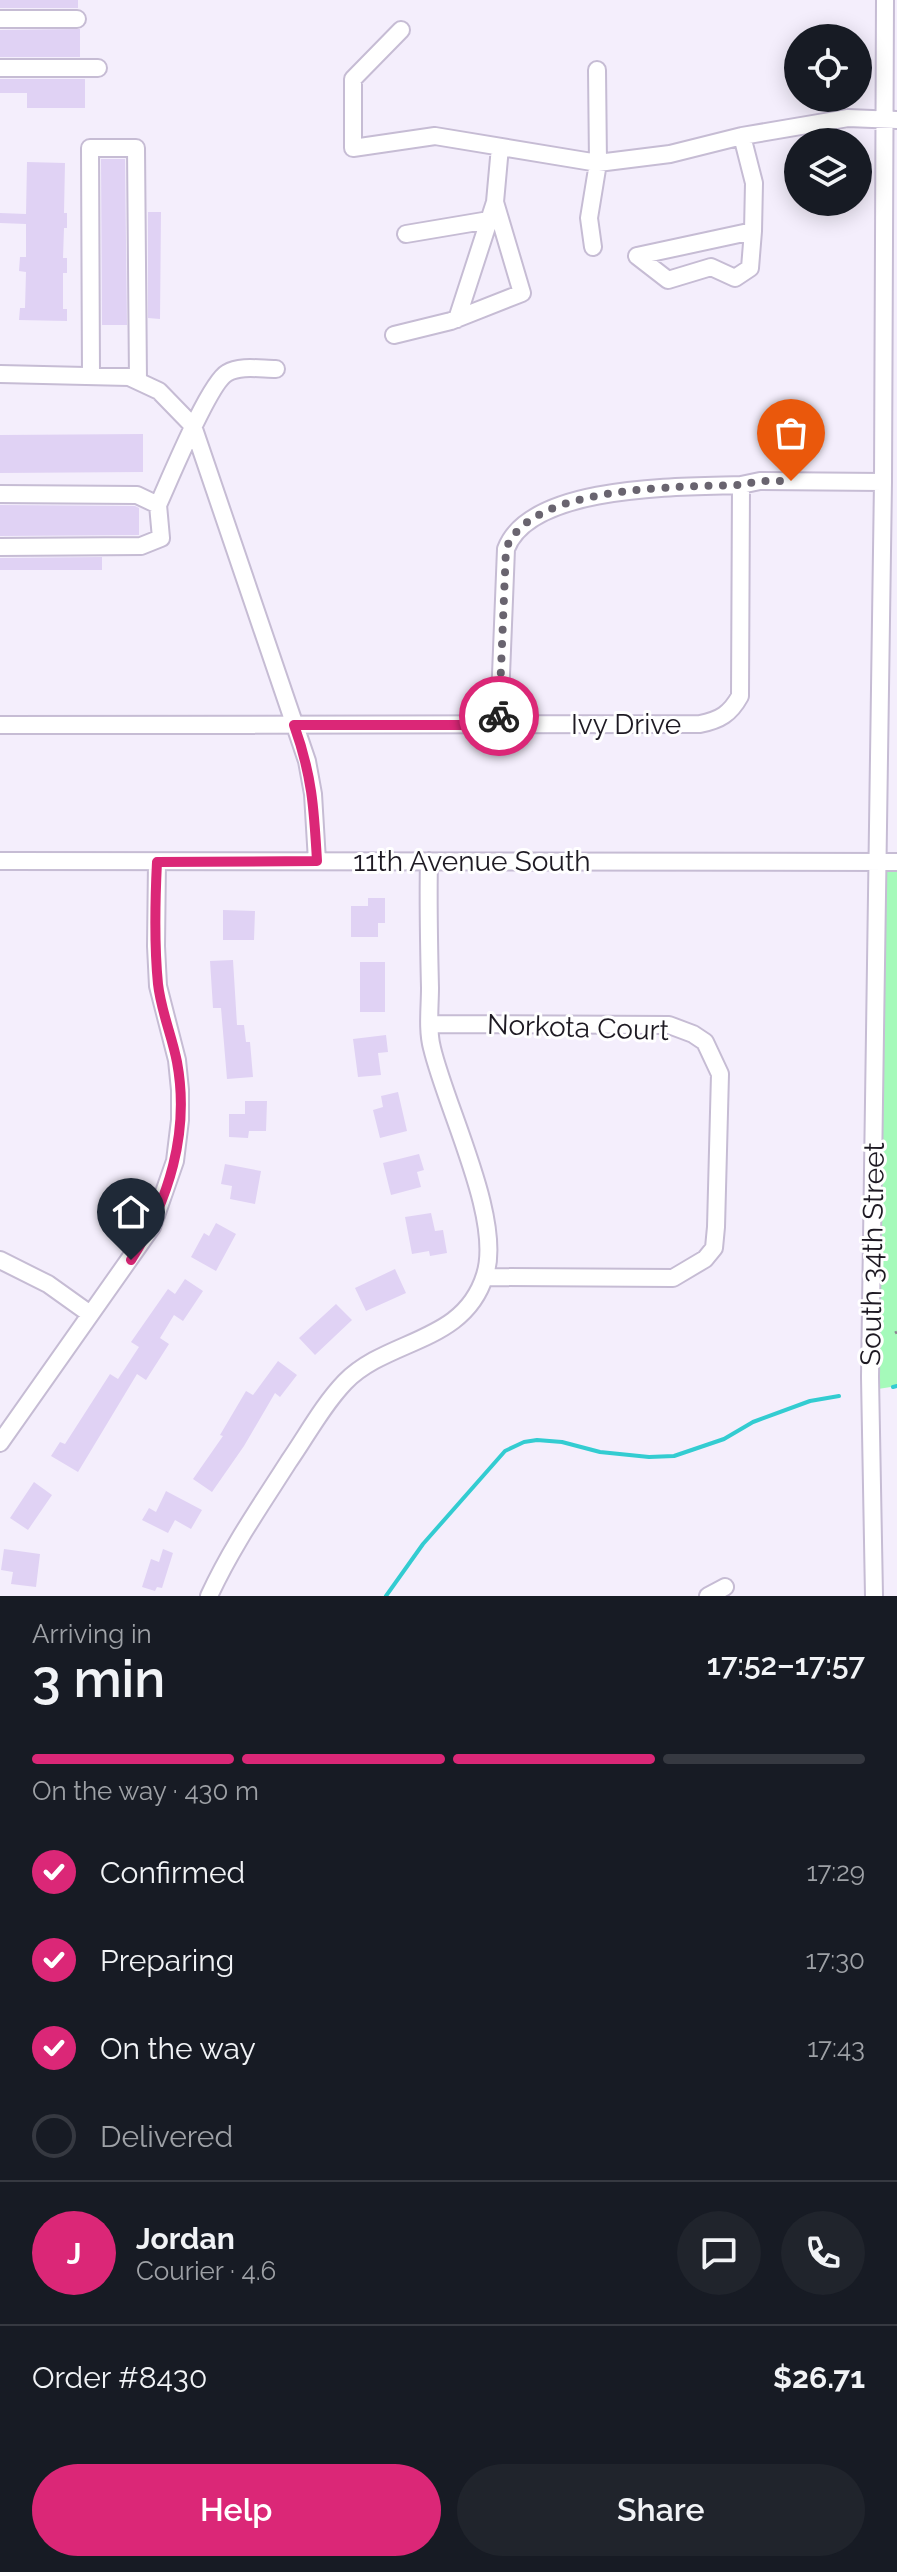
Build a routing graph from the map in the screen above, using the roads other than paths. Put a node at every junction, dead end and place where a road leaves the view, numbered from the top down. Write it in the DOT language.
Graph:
graph roads {
  1 [pos="885,0"];
  2 [pos="0,19"];
  3 [pos="77,19"];
  4 [pos="401,30"];
  5 [pos="0,68"];
  6 [pos="98,68"];
  7 [pos="597,70"];
  8 [pos="891,120"];
  9 [pos="742,136"];
  10 [pos="500,147"];
  11 [pos="598,163"];
  12 [pos="495,202"];
  13 [pos="489,220"];
  14 [pos="753,231"];
  15 [pos="406,234"];
  16 [pos="593,247"];
  17 [pos="457,319"];
  18 [pos="394,335"];
  19 [pos="276,369"];
  20 [pos="0,374"];
  21 [pos="91,376"];
  22 [pos="138,381"];
  23 [pos="193,426"];
  24 [pos="883,482"];
  25 [pos="741,485"];
  26 [pos="0,494"];
  27 [pos="158,505"];
  28 [pos="0,547"];
  29 [pos="0,725"];
  30 [pos="294,725"];
  31 [pos="499,725"];
  32 [pos="0,861"];
  33 [pos="317,861"];
  34 [pos="429,861"];
  35 [pos="157,862"];
  36 [pos="876,862"];
  37 [pos="897,862"];
  38 [pos="431,1024"];
  39 [pos="0,1260"];
  40 [pos="485,1277"];
  41 [pos="90,1314"];
  42 [pos="0,1443"];
  43 [pos="725,1587"];
  44 [pos="209,1596"];
  45 [pos="708,1596"];
  46 [pos="874,1596"];
  1 -- 8 [label="street, South 34th Street"];
  2 -- 3 [label="street"];
  4 -- 10 [label="street"];
  5 -- 6 [label="street"];
  7 -- 11 [label="street"];
  8 -- 9 [label="street"];
  8 -- 24 [label="street, South 34th Street"];
  9 -- 11 [label="street"];
  9 -- 14 [label="street"];
  10 -- 11 [label="street"];
  10 -- 12 [label="street"];
  11 -- 16 [label="street"];
  12 -- 13 [label="street"];
  12 -- 17 [label="street"];
  13 -- 15 [label="street"];
  13 -- 17 [label="street"];
  14 -- 14 [label="street"];
  17 -- 18 [label="street"];
  19 -- 23 [label="street"];
  20 -- 21 [label="street"];
  21 -- 22 [label="street"];
  21 -- 22 [label="street"];
  22 -- 23 [label="street"];
  23 -- 27 [label="street"];
  23 -- 30 [label="street"];
  24 -- 25 [label="street"];
  24 -- 36 [label="street, South 34th Street"];
  25 -- 31 [label="street"];
  25 -- 31 [label="street, Ivy Drive"];
  26 -- 27 [label="street"];
  27 -- 28 [label="street"];
  29 -- 30 [label="street, Ivy Drive"];
  30 -- 31 [label="street, Ivy Drive"];
  30 -- 33 [label="street"];
  32 -- 35 [label="street, 11th Avenue South"];
  33 -- 34 [label="street, 11th Avenue South"];
  33 -- 35 [label="street, 11th Avenue South"];
  34 -- 36 [label="street, 11th Avenue South"];
  34 -- 38 [label="street"];
  35 -- 41 [label="street"];
  36 -- 37 [label="street, 11th Avenue South"];
  36 -- 46 [label="street, South 34th Street"];
  38 -- 40 [label="street"];
  38 -- 40 [label="street, Norkota Court"];
  39 -- 41 [label="street"];
  40 -- 44 [label="street"];
  41 -- 42 [label="street"];
  43 -- 45 [label="street"];
}
